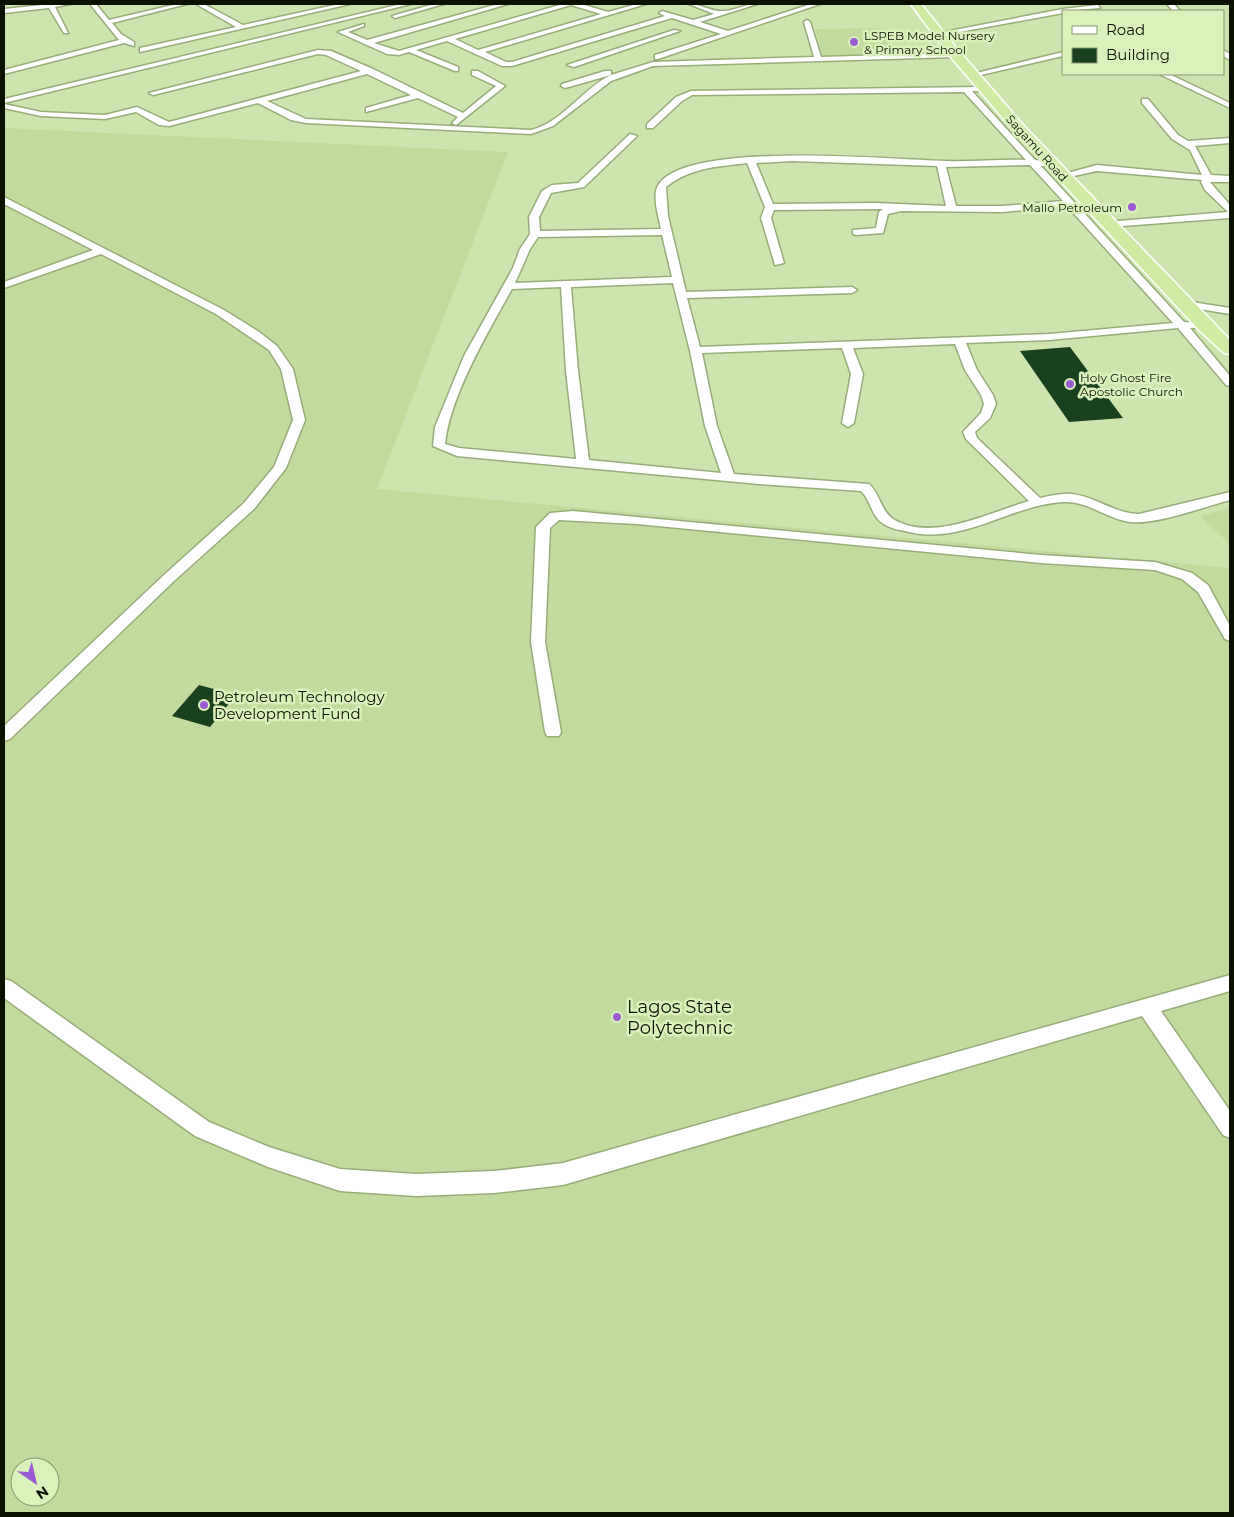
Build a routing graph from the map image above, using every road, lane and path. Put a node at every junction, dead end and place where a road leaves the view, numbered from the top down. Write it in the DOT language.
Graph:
graph roads {
  1 [pos="68,4"];
  2 [pos="93,4"];
  3 [pos="184,4"];
  4 [pos="199,4"];
  5 [pos="347,4"];
  6 [pos="408,4"];
  7 [pos="441,4"];
  8 [pos="505,4"];
  9 [pos="569,4"];
  10 [pos="575,4"];
  11 [pos="692,4"];
  12 [pos="754,4"];
  13 [pos="817,4"];
  14 [pos="916,4"];
  15 [pos="51,6"];
  16 [pos="643,6"];
  17 [pos="1099,7"];
  18 [pos="1030,9"];
  19 [pos="486,10"];
  20 [pos="655,10"];
  21 [pos="1072,10"];
  22 [pos="4,11"];
  23 [pos="1062,11"];
  24 [pos="607,14"];
  25 [pos="722,14"];
  26 [pos="1037,14"];
  27 [pos="672,16"];
  28 [pos="389,18"];
  29 [pos="515,19"];
  30 [pos="108,22"];
  31 [pos="372,22"];
  32 [pos="694,22"];
  33 [pos="807,22"];
  34 [pos="242,27"];
  35 [pos="676,31"];
  36 [pos="66,32"];
  37 [pos="938,34"];
  38 [pos="446,38"];
  39 [pos="730,40"];
  40 [pos="124,41"];
  41 [pos="368,42"];
  42 [pos="143,50"];
  43 [pos="409,50"];
  44 [pos="478,52"];
  45 [pos="1062,54"];
  46 [pos="543,55"];
  47 [pos="956,55"];
  48 [pos="818,59"];
  49 [pos="164,61"];
  50 [pos="571,65"];
  51 [pos="455,68"];
  52 [pos="370,71"];
  53 [pos="4,72"];
  54 [pos="475,73"];
  55 [pos="115,75"];
  56 [pos="600,75"];
  57 [pos="1165,75"];
  58 [pos="153,77"];
  59 [pos="969,82"];
  60 [pos="565,86"];
  61 [pos="173,88"];
  62 [pos="10,90"];
  63 [pos="153,93"];
  64 [pos="420,95"];
  65 [pos="22,96"];
  66 [pos="1213,98"];
  67 [pos="1230,98"];
  68 [pos="4,101"];
  69 [pos="261,101"];
  70 [pos="1145,101"];
  71 [pos="4,106"];
  72 [pos="1230,106"];
  73 [pos="369,110"];
  74 [pos="462,116"];
  75 [pos="650,126"];
  76 [pos="451,128"];
  77 [pos="633,136"];
  78 [pos="1230,140"];
  79 [pos="1188,144"];
  80 [pos="751,161"];
  81 [pos="1033,162"];
  82 [pos="941,164"];
  83 [pos="1051,164"];
  84 [pos="1063,177"];
  85 [pos="1208,178"];
  86 [pos="1230,179"];
  87 [pos="4,200"];
  88 [pos="1068,203"];
  89 [pos="770,207"];
  90 [pos="903,208"];
  91 [pos="952,210"];
  92 [pos="1230,210"];
  93 [pos="1230,215"];
  94 [pos="1109,224"];
  95 [pos="667,232"];
  96 [pos="856,232"];
  97 [pos="536,234"];
  98 [pos="103,250"];
  99 [pos="779,264"];
  100 [pos="677,280"];
  101 [pos="4,285"];
  102 [pos="566,285"];
  103 [pos="508,286"];
  104 [pos="852,290"];
  105 [pos="682,295"];
  106 [pos="1185,304"];
  107 [pos="1230,311"];
  108 [pos="1181,325"];
  109 [pos="1204,325"];
  110 [pos="960,341"];
  111 [pos="846,344"];
  112 [pos="1230,348"];
  113 [pos="696,350"];
  114 [pos="1230,383"];
  115 [pos="848,423"];
  116 [pos="583,464"];
  117 [pos="728,476"];
  118 [pos="1230,496"];
  119 [pos="1037,502"];
  120 [pos="1230,636"];
  121 [pos="553,732"];
  122 [pos="4,735"];
  123 [pos="1230,983"];
  124 [pos="4,987"];
  125 [pos="1147,1007"];
  126 [pos="1230,1128"];
  1 -- 15 [label="street"];
  2 -- 30 [label="street"];
  3 -- 30 [label="street"];
  4 -- 34 [label="street"];
  5 -- 34 [label="street"];
  6 -- 49 [label="street"];
  7 -- 28 [label="street"];
  8 -- 19 [label="street"];
  9 -- 29 [label="street"];
  10 -- 24 [label="street"];
  11 -- 25 [label="street"];
  12 -- 25 [label="street"];
  13 -- 39 [label="street"];
  14 -- 37 [label="highway, Sagamu Road"];
  15 -- 22 [label="street"];
  15 -- 36 [label="street"];
  16 -- 24 [label="street"];
  17 -- 21 [label="street"];
  18 -- 26 [label="street"];
  19 -- 29 [label="street"];
  19 -- 41 [label="street"];
  20 -- 27 [label="street"];
  23 -- 26 [label="street"];
  24 -- 44 [label="street"];
  25 -- 32 [label="street"];
  26 -- 37 [label="street"];
  27 -- 32 [label="street"];
  27 -- 46 [label="street"];
  29 -- 38 [label="street"];
  30 -- 40 [label="street"];
  31 -- 41 [label="street"];
  32 -- 39 [label="street"];
  33 -- 48 [label="street"];
  34 -- 42 [label="street"];
  35 -- 50 [label="street"];
  37 -- 47 [label="highway, Sagamu Road"];
  38 -- 43 [label="street"];
  38 -- 44 [label="street"];
  39 -- 56 [label="street"];
  40 -- 42 [label="street"];
  40 -- 53 [label="street"];
  41 -- 43 [label="street"];
  42 -- 49 [label="street"];
  43 -- 51 [label="street"];
  44 -- 46 [label="street"];
  45 -- 59 [label="street"];
  46 -- 50 [label="street"];
  47 -- 48 [label="street"];
  47 -- 59 [label="highway, Sagamu Road"];
  48 -- 76 [label="street"];
  49 -- 55 [label="street"];
  49 -- 58 [label="street"];
  50 -- 56 [label="street"];
  52 -- 61 [label="street"];
  52 -- 64 [label="street"];
  52 -- 69 [label="street"];
  54 -- 74 [label="street"];
  55 -- 58 [label="street"];
  55 -- 65 [label="street"];
  56 -- 60 [label="street"];
  57 -- 66 [label="street"];
  58 -- 61 [label="street"];
  59 -- 75 [label="street"];
  59 -- 81 [label="street"];
  59 -- 83 [label="highway, Sagamu Road"];
  61 -- 63 [label="street"];
  62 -- 65 [label="street"];
  64 -- 73 [label="street"];
  64 -- 74 [label="street"];
  65 -- 68 [label="street"];
  66 -- 67 [label="street"];
  66 -- 72 [label="street"];
  69 -- 71 [label="street"];
  69 -- 76 [label="street"];
  70 -- 79 [label="street"];
  74 -- 76 [label="street"];
  77 -- 97 [label="street"];
  78 -- 79 [label="street"];
  79 -- 85 [label="street"];
  80 -- 82 [label="street"];
  80 -- 89 [label="street"];
  80 -- 95 [label="street"];
  81 -- 82 [label="street"];
  81 -- 83 [label="street"];
  81 -- 88 [label="street"];
  82 -- 91 [label="street"];
  83 -- 84 [label="highway, Sagamu Road"];
  84 -- 85 [label="street"];
  84 -- 94 [label="highway, Sagamu Road"];
  85 -- 86 [label="street"];
  85 -- 92 [label="street"];
  87 -- 98 [label="street"];
  88 -- 91 [label="street"];
  88 -- 108 [label="street"];
  89 -- 90 [label="street"];
  89 -- 99 [label="street"];
  90 -- 91 [label="street"];
  90 -- 96 [label="street"];
  93 -- 94 [label="street"];
  94 -- 106 [label="highway, Sagamu Road"];
  95 -- 97 [label="street"];
  95 -- 100 [label="street"];
  97 -- 103 [label="street"];
  98 -- 101 [label="street"];
  98 -- 122 [label="street"];
  100 -- 102 [label="street"];
  100 -- 105 [label="street"];
  102 -- 103 [label="street"];
  102 -- 116 [label="street"];
  103 -- 116 [label="street"];
  104 -- 105 [label="street"];
  105 -- 113 [label="street"];
  106 -- 107 [label="street"];
  106 -- 109 [label="highway, Sagamu Road"];
  108 -- 109 [label="street"];
  108 -- 110 [label="street"];
  108 -- 114 [label="street"];
  109 -- 112 [label="highway, Sagamu Road"];
  110 -- 111 [label="street"];
  110 -- 119 [label="street"];
  111 -- 113 [label="street"];
  111 -- 115 [label="street"];
  113 -- 117 [label="street"];
  116 -- 117 [label="street"];
  117 -- 119 [label="street"];
  118 -- 119 [label="street"];
  120 -- 121 [label="street"];
  123 -- 125 [label="street"];
  124 -- 125 [label="street"];
  125 -- 126 [label="street"];
}
